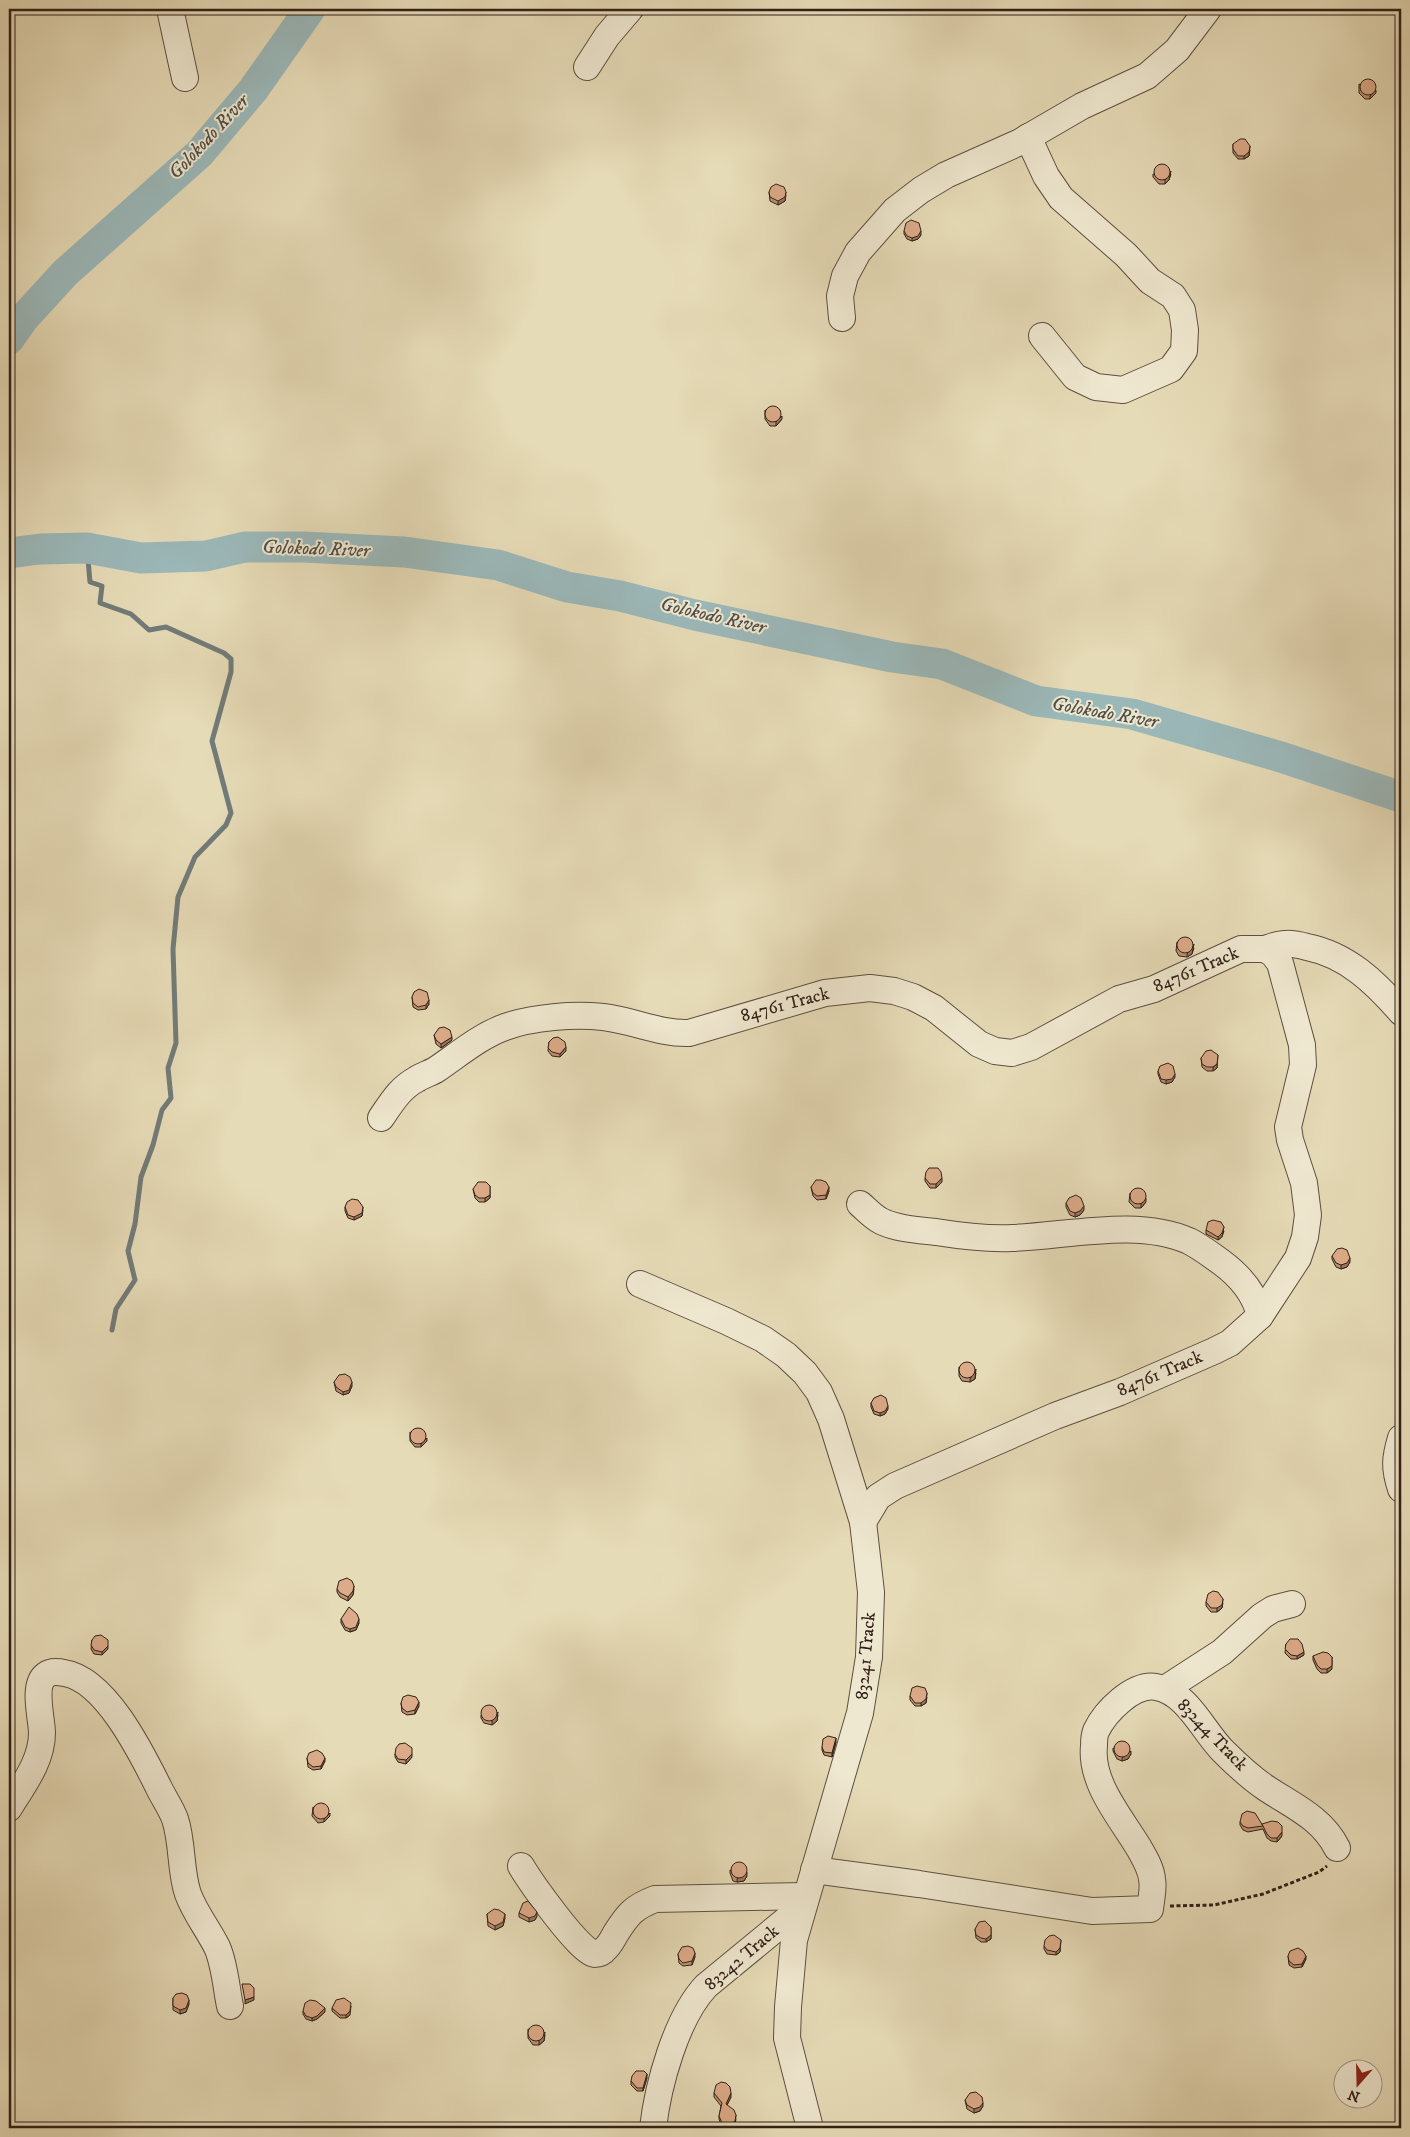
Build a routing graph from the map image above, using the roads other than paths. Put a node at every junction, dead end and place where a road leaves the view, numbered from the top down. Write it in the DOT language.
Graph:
graph roads {
  1 [pos="170,9"];
  2 [pos="630,9"];
  3 [pos="1208,9"];
  4 [pos="587,66"];
  5 [pos="185,78"];
  6 [pos="1028,137"];
  7 [pos="842,318"];
  8 [pos="1042,336"];
  9 [pos="1265,949"];
  10 [pos="1401,1012"];
  11 [pos="381,1118"];
  12 [pos="860,1204"];
  13 [pos="640,1284"];
  14 [pos="1260,1316"];
  15 [pos="1401,1438"];
  16 [pos="1401,1489"];
  17 [pos="863,1522"];
  18 [pos="1292,1604"];
  19 [pos="1165,1690"];
  20 [pos="9,1808"];
  21 [pos="1337,1848"];
  22 [pos="520,1866"];
  23 [pos="814,1870"];
  24 [pos="804,1901"];
  25 [pos="230,2006"];
  26 [pos="653,2128"];
  27 [pos="810,2128"];
  1 -- 5 [label="street"];
  2 -- 4 [label="street"];
  3 -- 6 [label="street"];
  6 -- 7 [label="street"];
  6 -- 8 [label="street"];
  9 -- 10 [label="street"];
  9 -- 11 [label="street, 84761 Track"];
  9 -- 14 [label="street, 84761 Track"];
  12 -- 14 [label="street"];
  13 -- 17 [label="street, 83241 Track"];
  14 -- 17 [label="street, 84761 Track"];
  15 -- 16 [label="street"];
  17 -- 23 [label="street, 83241 Track"];
  18 -- 19 [label="street"];
  19 -- 21 [label="street, 83244 Track"];
  19 -- 23 [label="street, 83244 Track"];
  20 -- 25 [label="street"];
  22 -- 24 [label="street"];
  23 -- 24 [label="street, 83241 Track"];
  24 -- 26 [label="street, 83242 Track"];
  24 -- 27 [label="street, 83241 Track"];
}
